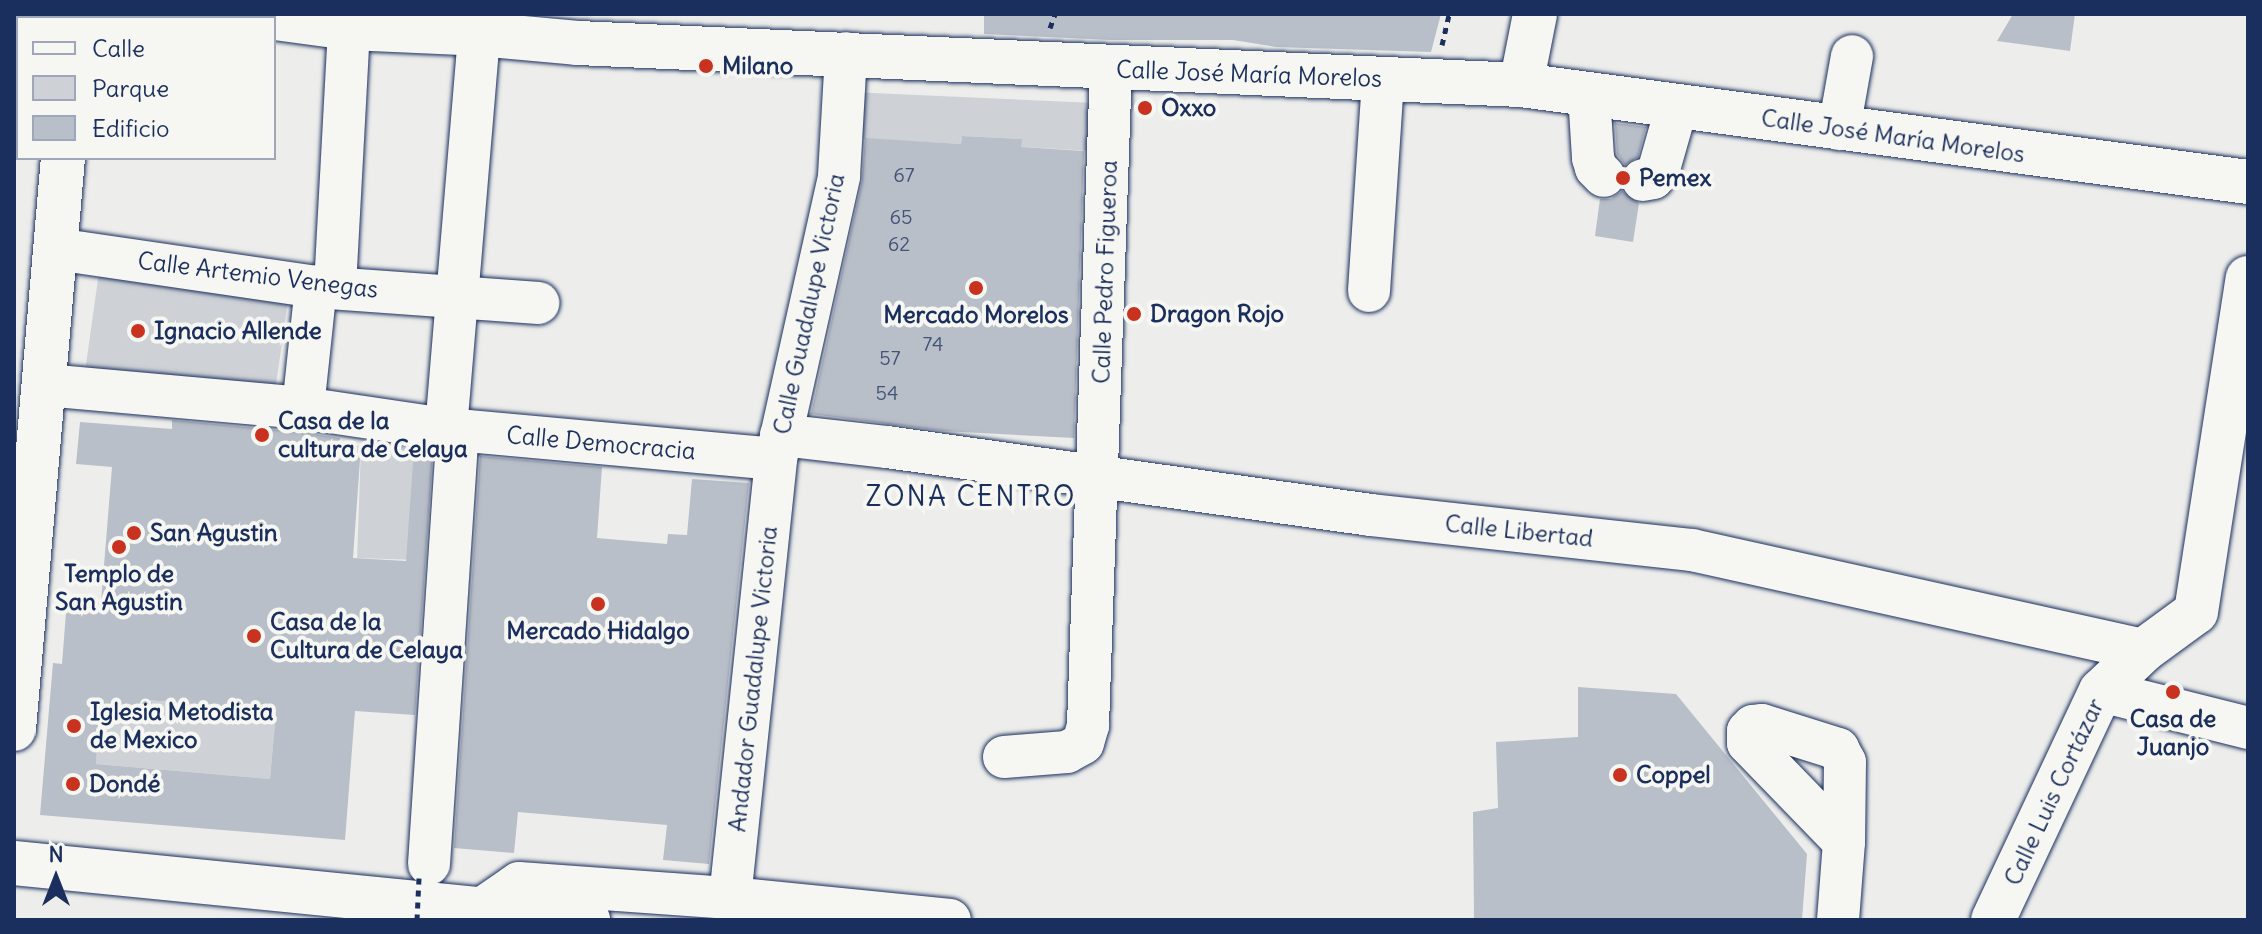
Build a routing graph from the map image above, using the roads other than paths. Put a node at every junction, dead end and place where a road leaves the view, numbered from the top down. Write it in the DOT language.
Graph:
graph roads {
  1 [pos="1535,14"];
  2 [pos="276,18"];
  3 [pos="349,28"];
  4 [pos="582,29"];
  5 [pos="479,34"];
  6 [pos="846,53"];
  7 [pos="1852,56"];
  8 [pos="1111,68"];
  9 [pos="1383,79"];
  10 [pos="1521,85"];
  11 [pos="1589,94"];
  12 [pos="1677,106"];
  13 [pos="1839,129"];
  14 [pos="63,160"];
  15 [pos="2248,182"];
  16 [pos="56,249"];
  17 [pos="2248,278"];
  18 [pos="325,287"];
  19 [pos="1369,291"];
  20 [pos="460,298"];
  21 [pos="538,303"];
  22 [pos="33,401"];
  23 [pos="303,408"];
  24 [pos="452,429"];
  25 [pos="779,447"];
  26 [pos="887,447"];
  27 [pos="1099,477"];
  28 [pos="2144,650"];
  29 [pos="2101,691"];
  30 [pos="2248,728"];
  31 [pos="14,729"];
  32 [pos="1004,757"];
  33 [pos="1844,842"];
  34 [pos="14,863"];
  35 [pos="424,870"];
  36 [pos="730,898"];
  37 [pos="480,910"];
  38 [pos="588,920"];
  39 [pos="950,920"];
  40 [pos="1838,920"];
  41 [pos="1993,920"];
  1 -- 10 [label="main road"];
  2 -- 3 [label="main road, Calle José María Morelos"];
  3 -- 5 [label="main road, Calle José María Morelos"];
  3 -- 18 [label="street"];
  4 -- 5 [label="main road, Calle José María Morelos"];
  4 -- 6 [label="main road, Calle José María Morelos"];
  5 -- 20 [label="street"];
  6 -- 8 [label="main road, Calle José María Morelos"];
  6 -- 25 [label="street, Calle Guadalupe Victoria"];
  7 -- 13 [label="street"];
  8 -- 9 [label="main road, Calle José María Morelos"];
  8 -- 27 [label="street, Calle Pedro Figueroa"];
  9 -- 10 [label="main road, Calle José María Morelos"];
  9 -- 19 [label="street"];
  10 -- 11 [label="main road, Calle José María Morelos"];
  11 -- 12 [label="main road, Calle José María Morelos"];
  11 -- 12 [label="street"];
  12 -- 13 [label="main road, Calle José María Morelos"];
  13 -- 15 [label="main road, Calle José María Morelos"];
  14 -- 16 [label="main road"];
  16 -- 18 [label="street, Calle Artemio Venegas"];
  16 -- 22 [label="main road"];
  17 -- 28 [label="main road, Calle Luis Cortázar"];
  18 -- 20 [label="street, Calle Artemio Venegas"];
  18 -- 23 [label="street"];
  20 -- 21 [label="street, Calle Artemio Venegas"];
  20 -- 24 [label="street"];
  22 -- 23 [label="street, Calle Democracia"];
  22 -- 31 [label="main road"];
  23 -- 24 [label="street, Calle Democracia"];
  24 -- 25 [label="street, Calle Democracia"];
  24 -- 35 [label="street"];
  25 -- 26 [label="street, Calle Democracia"];
  25 -- 36 [label="street, Andador Guadalupe Victoria"];
  26 -- 27 [label="street, Calle Libertad"];
  27 -- 28 [label="street, Calle Libertad"];
  27 -- 32 [label="street, Calle Pedro Figueroa"];
  28 -- 29 [label="main road, Calle Luis Cortázar"];
  29 -- 30 [label="street"];
  29 -- 41 [label="main road, Calle Luis Cortázar"];
  33 -- 40 [label="street"];
  34 -- 37 [label="main road"];
  36 -- 37 [label="street"];
  36 -- 39 [label="street"];
  37 -- 38 [label="main road"];
}
